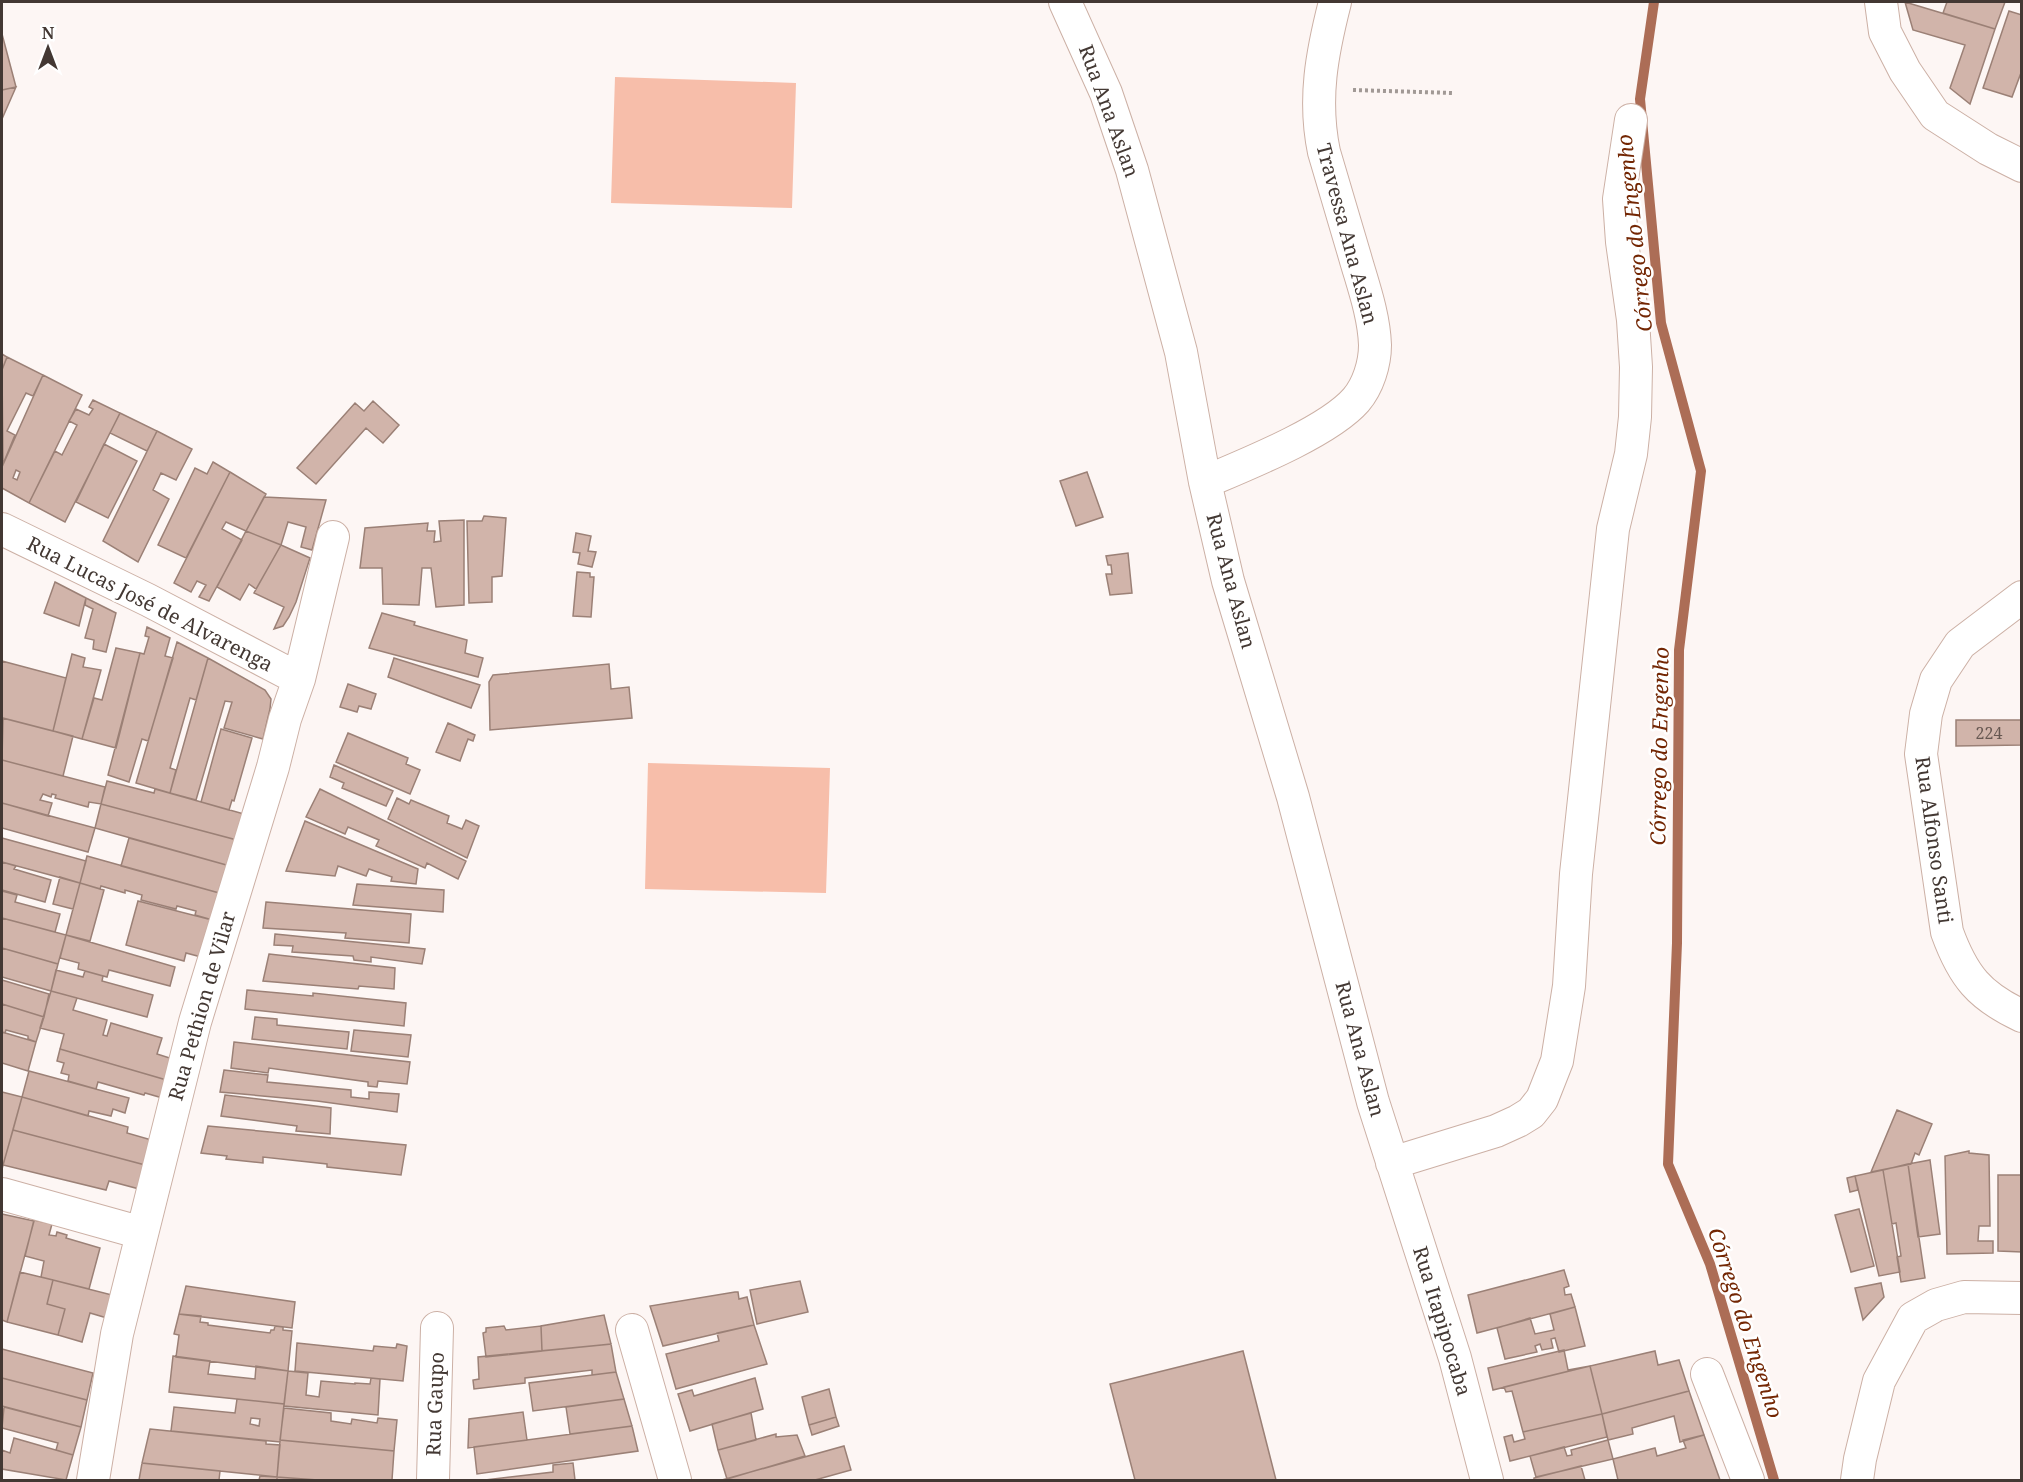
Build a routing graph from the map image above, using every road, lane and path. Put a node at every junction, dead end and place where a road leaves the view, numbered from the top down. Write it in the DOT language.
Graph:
graph roads {
  1 [pos="1065,2"];
  2 [pos="1335,2"];
  3 [pos="1881,2"];
  4 [pos="1452,93"];
  5 [pos="1317,95"];
  6 [pos="1631,120"];
  7 [pos="2022,166"];
  8 [pos="1204,482"];
  9 [pos="333,537"];
  10 [pos="3,538"];
  11 [pos="2020,599"];
  12 [pos="299,679"];
  13 [pos="2022,1016"];
  14 [pos="1392,1163"];
  15 [pos="2,1194"];
  16 [pos="142,1233"];
  17 [pos="2022,1298"];
  18 [pos="438,1328"];
  19 [pos="632,1330"];
  20 [pos="1707,1374"];
  21 [pos="93,1480"];
  22 [pos="433,1480"];
  23 [pos="675,1480"];
  24 [pos="1487,1480"];
  25 [pos="1748,1480"];
  26 [pos="1857,1480"];
  1 -- 8 [label="street, Rua Ana Aslan"];
  2 -- 5 [label="street, Travessa Ana Aslan"];
  3 -- 7 [label="street"];
  4 -- 5 [label="path"];
  5 -- 8 [label="street, Travessa Ana Aslan"];
  6 -- 14 [label="street"];
  8 -- 14 [label="street, Rua Ana Aslan"];
  9 -- 12 [label="street, Rua Pethion de Vilar"];
  10 -- 12 [label="street, Rua Lucas José de Alvarenga"];
  11 -- 13 [label="street, Rua Alfonso Santi"];
  12 -- 16 [label="street, Rua Pethion de Vilar"];
  14 -- 24 [label="street, Rua Itapipocaba"];
  15 -- 16 [label="street"];
  16 -- 21 [label="street, Rua Pethion de Vilar"];
  17 -- 26 [label="street"];
  18 -- 22 [label="street, Rua Gaupo"];
  19 -- 23 [label="street"];
  20 -- 25 [label="street"];
}
